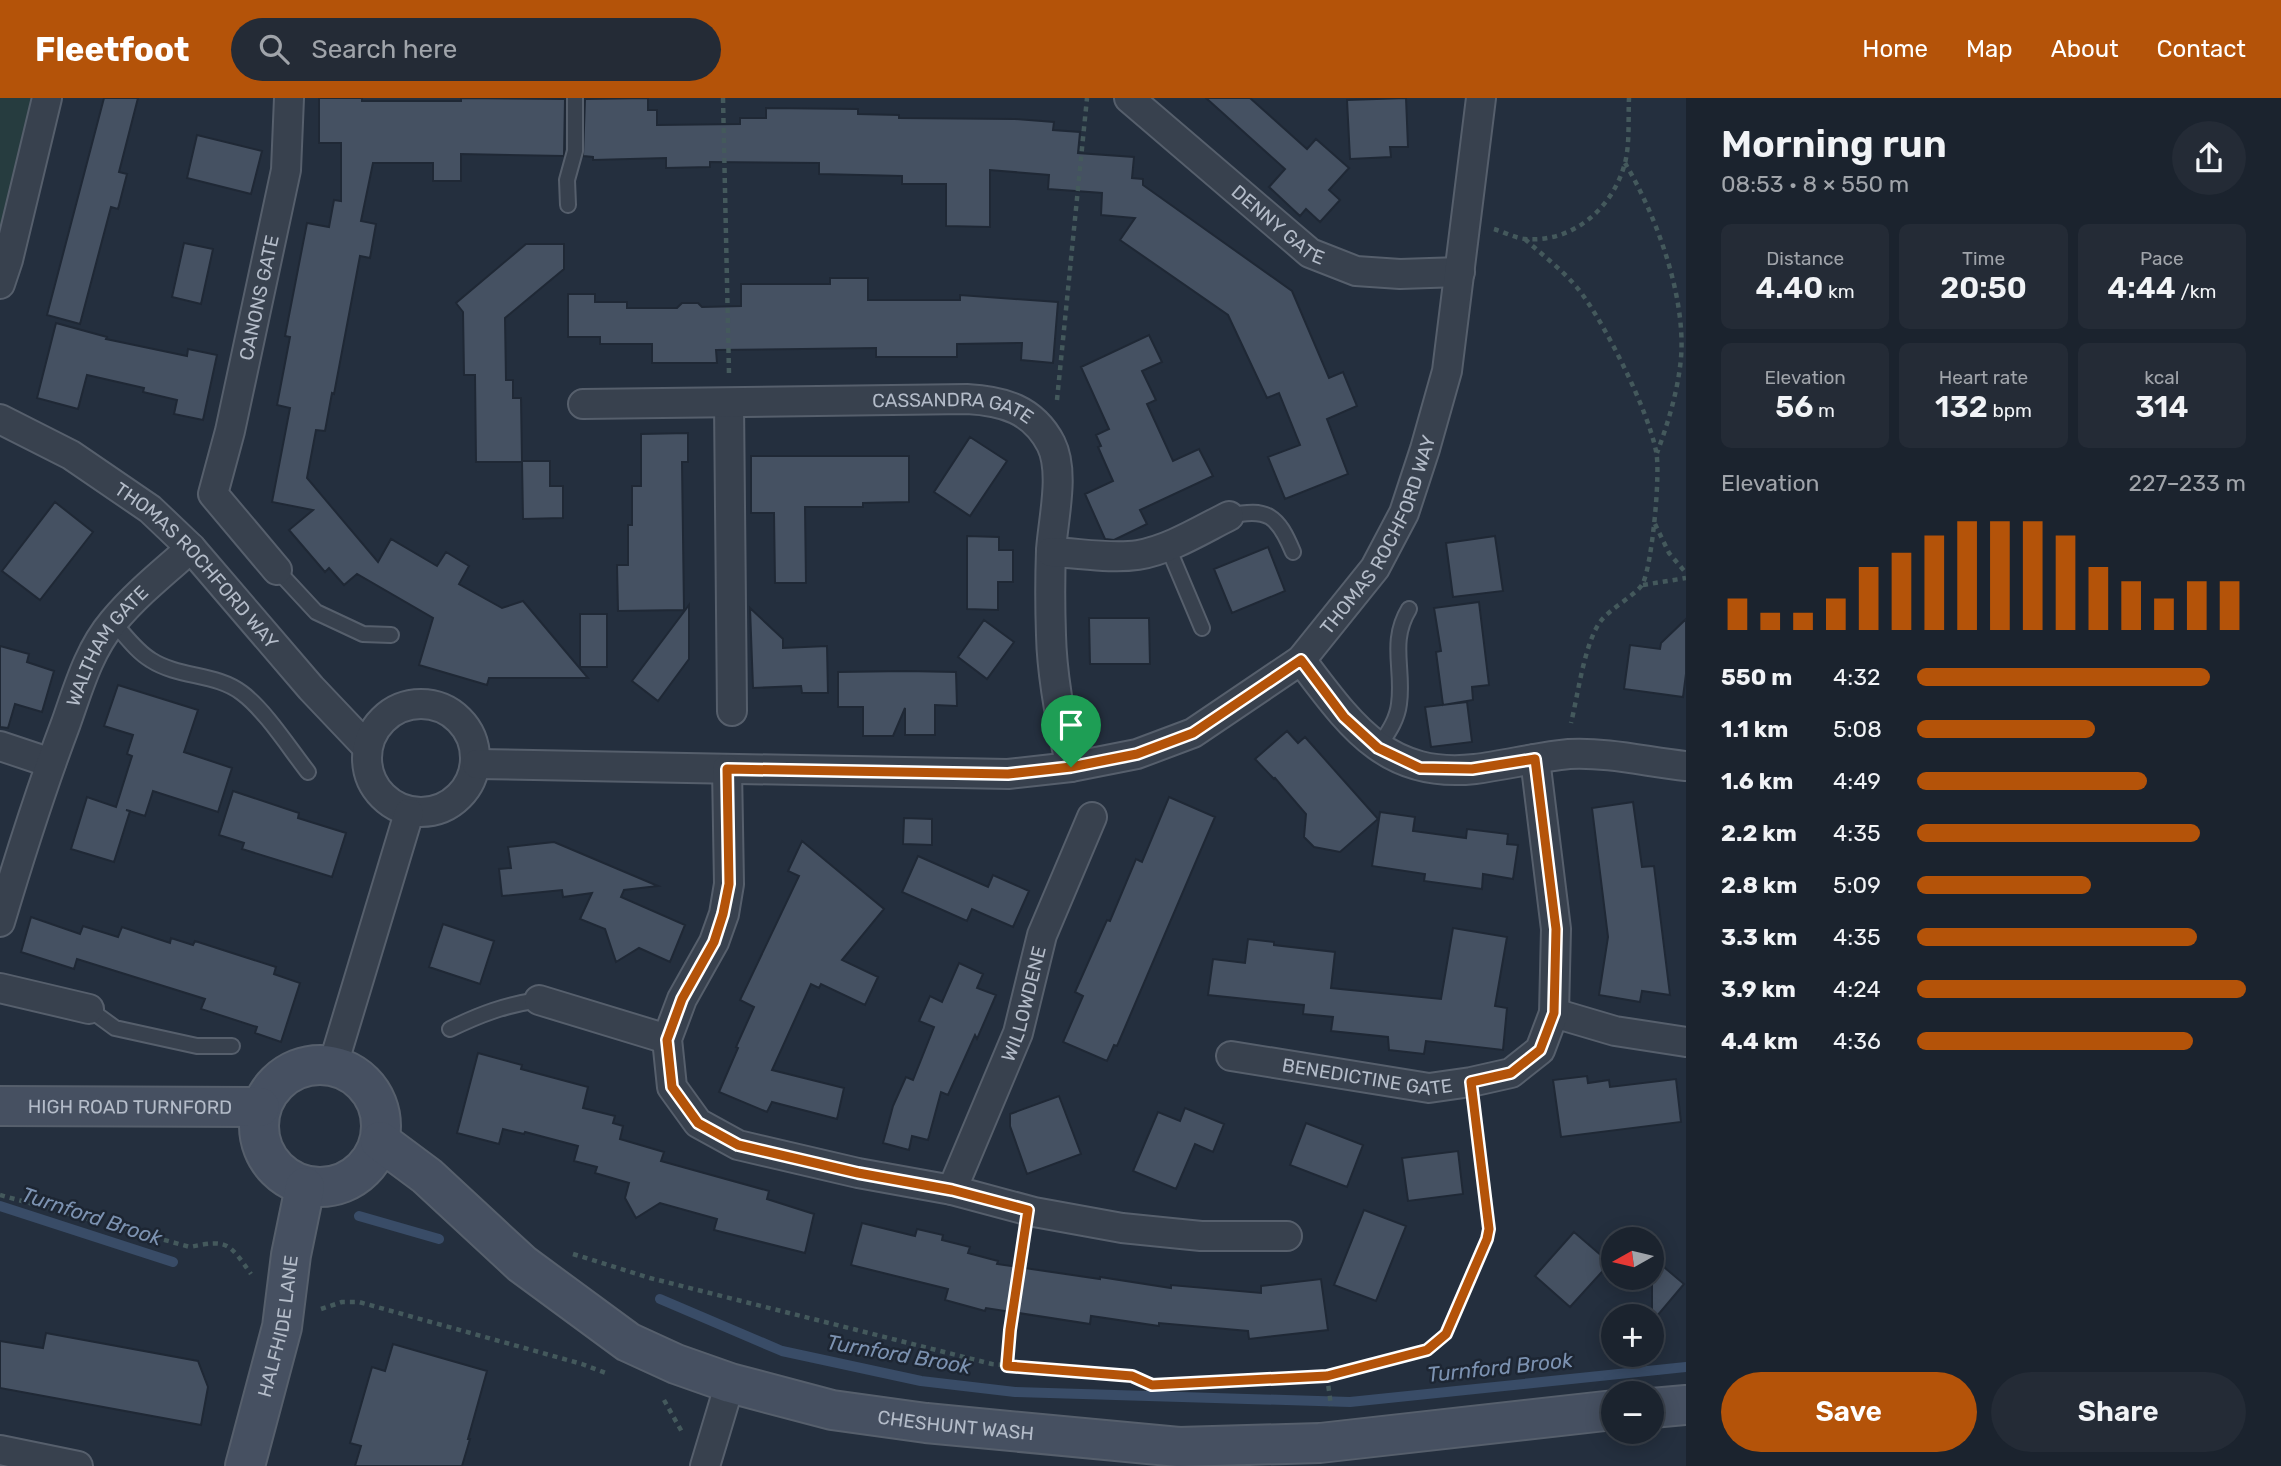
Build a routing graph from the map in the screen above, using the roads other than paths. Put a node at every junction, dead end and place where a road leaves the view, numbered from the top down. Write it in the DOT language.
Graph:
graph roads {
  1 [pos="47,98"];
  2 [pos="289,98"];
  3 [pos="575,98"];
  4 [pos="1129,98"];
  5 [pos="1481,98"];
  6 [pos="568,205"];
  7 [pos="1460,272"];
  8 [pos="0,284"];
  9 [pos="583,404"];
  10 [pos="729,404"];
  11 [pos="0,419"];
  12 [pos="1229,516"];
  13 [pos="1167,545"];
  14 [pos="191,548"];
  15 [pos="1051,552"];
  16 [pos="1293,552"];
  17 [pos="277,570"];
  18 [pos="1409,609"];
  19 [pos="113,622"];
  20 [pos="1202,628"];
  21 [pos="391,635"];
  22 [pos="1301,660"];
  23 [pos="732,711"];
  24 [pos="0,746"];
  25 [pos="367,747"];
  26 [pos="1378,748"];
  27 [pos="1535,759"];
  28 [pos="51,763"];
  29 [pos="477,764"];
  30 [pos="1686,766"];
  31 [pos="1071,767"];
  32 [pos="727,769"];
  33 [pos="308,772"];
  34 [pos="410,813"];
  35 [pos="1092,817"];
  36 [pos="0,922"];
  37 [pos="0,988"];
  38 [pos="539,1000"];
  39 [pos="89,1009"];
  40 [pos="1554,1013"];
  41 [pos="450,1029"];
  42 [pos="667,1040"];
  43 [pos="1686,1042"];
  44 [pos="232,1046"];
  45 [pos="1231,1056"];
  46 [pos="333,1065"];
  47 [pos="0,1106"];
  48 [pos="260,1107"];
  49 [pos="380,1141"];
  50 [pos="305,1186"];
  51 [pos="952,1190"];
  52 [pos="1287,1236"];
  53 [pos="730,1383"];
  54 [pos="1686,1405"];
  55 [pos="1664,1407"];
  56 [pos="1601,1411"];
  57 [pos="708,1455"];
  58 [pos="15,1457"];
  59 [pos="78,1466"];
  60 [pos="245,1466"];
  1 -- 8 [label="street"];
  2 -- 17 [label="street, CANONS GATE"];
  3 -- 6 [label="lane"];
  4 -- 7 [label="street, DENNY GATE"];
  5 -- 7 [label="street, THOMAS ROCHFORD WAY"];
  7 -- 22 [label="street, THOMAS ROCHFORD WAY"];
  9 -- 10 [label="street, CASSANDRA GATE"];
  10 -- 15 [label="street, CASSANDRA GATE"];
  10 -- 23 [label="street"];
  11 -- 14 [label="street, THOMAS ROCHFORD WAY"];
  12 -- 13 [label="street"];
  12 -- 16 [label="lane"];
  13 -- 15 [label="street"];
  13 -- 20 [label="lane"];
  14 -- 19 [label="street, WALTHAM GATE"];
  14 -- 25 [label="street, THOMAS ROCHFORD WAY"];
  15 -- 31 [label="street, CASSANDRA GATE"];
  17 -- 21 [label="lane"];
  18 -- 26 [label="lane"];
  19 -- 28 [label="street, WALTHAM GATE"];
  19 -- 33 [label="lane"];
  22 -- 26 [label="street"];
  22 -- 31 [label="street, THOMAS ROCHFORD WAY"];
  24 -- 28 [label="street"];
  25 -- 29 [label="street"];
  25 -- 34 [label="street"];
  26 -- 27 [label="street"];
  27 -- 30 [label="street"];
  27 -- 40 [label="street, BENEDICTINE GATE"];
  28 -- 36 [label="street, WALTHAM GATE"];
  29 -- 32 [label="street, THOMAS ROCHFORD WAY"];
  29 -- 34 [label="street"];
  31 -- 32 [label="street, THOMAS ROCHFORD WAY"];
  32 -- 42 [label="street"];
  34 -- 46 [label="street"];
  35 -- 51 [label="street, WILLOWDENE"];
  37 -- 39 [label="street"];
  38 -- 41 [label="lane"];
  38 -- 42 [label="street"];
  39 -- 44 [label="lane"];
  40 -- 43 [label="street"];
  40 -- 45 [label="street, BENEDICTINE GATE"];
  42 -- 51 [label="street"];
  46 -- 48 [label="main road"];
  46 -- 49 [label="main road"];
  47 -- 48 [label="main road, HIGH ROAD TURNFORD"];
  48 -- 50 [label="main road"];
  49 -- 50 [label="main road"];
  49 -- 53 [label="main road, CHESHUNT WASH"];
  50 -- 60 [label="main road, HALFHIDE LANE"];
  51 -- 52 [label="street"];
  53 -- 56 [label="main road, CHESHUNT WASH"];
  53 -- 57 [label="street"];
  54 -- 55 [label="main road"];
  58 -- 59 [label="street"];
}
